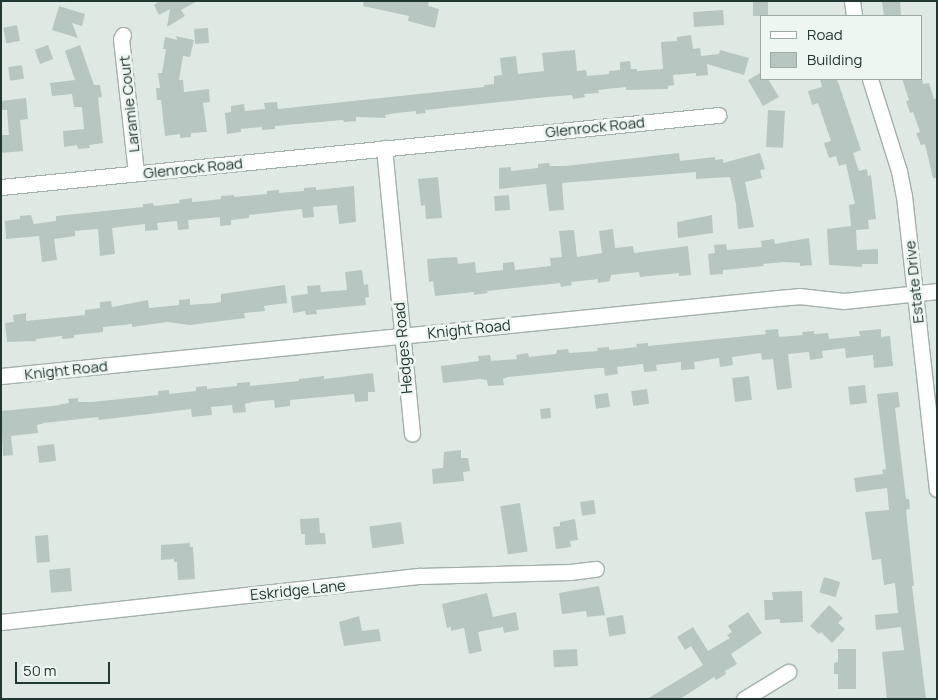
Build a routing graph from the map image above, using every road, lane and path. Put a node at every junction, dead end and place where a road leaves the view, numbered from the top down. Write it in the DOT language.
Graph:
graph roads {
  1 [pos="852,1"];
  2 [pos="854,15"];
  3 [pos="123,35"];
  4 [pos="870,80"];
  5 [pos="718,115"];
  6 [pos="384,148"];
  7 [pos="136,173"];
  8 [pos="1,187"];
  9 [pos="937,291"];
  10 [pos="915,293"];
  11 [pos="402,335"];
  12 [pos="1,376"];
  13 [pos="412,434"];
  14 [pos="937,489"];
  15 [pos="596,569"];
  16 [pos="1,622"];
  17 [pos="788,672"];
  18 [pos="744,699"];
  1 -- 2 [label="street"];
  3 -- 7 [label="street, Laramie Court"];
  4 -- 10 [label="street, Estate Drive"];
  5 -- 6 [label="street, Glenrock Road"];
  6 -- 7 [label="street, Glenrock Road"];
  6 -- 11 [label="street, Hedges Road"];
  7 -- 8 [label="street, Glenrock Road"];
  9 -- 10 [label="street, Knight Road"];
  10 -- 11 [label="street, Knight Road"];
  10 -- 14 [label="street, Estate Drive"];
  11 -- 12 [label="street, Knight Road"];
  11 -- 13 [label="street, Hedges Road"];
  15 -- 16 [label="street, Eskridge Lane"];
  17 -- 18 [label="street"];
}
